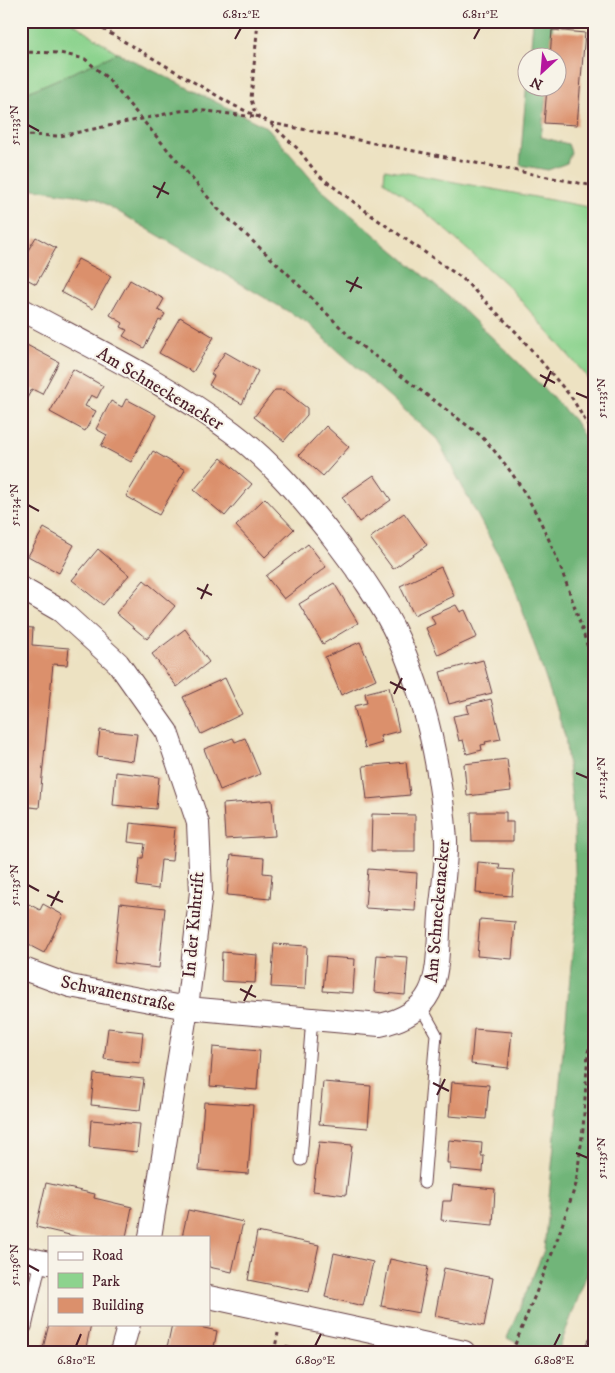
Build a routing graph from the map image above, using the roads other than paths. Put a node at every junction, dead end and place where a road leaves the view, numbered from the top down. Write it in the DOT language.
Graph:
graph roads {
  1 [pos="21,309"];
  2 [pos="21,588"];
  3 [pos="21,968"];
  4 [pos="421,1007"];
  5 [pos="187,1008"];
  6 [pos="312,1018"];
  7 [pos="301,1160"];
  8 [pos="424,1183"];
  9 [pos="150,1236"];
  10 [pos="37,1261"];
  11 [pos="210,1298"];
  12 [pos="128,1326"];
  13 [pos="26,1327"];
  14 [pos="594,1342"];
  15 [pos="121,1352"];
  16 [pos="464,1352"];
  17 [pos="590,1352"];
  1 -- 4 [label="street, Am Schneckenacker"];
  2 -- 5 [label="street, In der Kuhtrift"];
  3 -- 5 [label="street, Schwanenstraße"];
  4 -- 6 [label="street, Am Schneckenacker"];
  4 -- 8 [label="lane, Am Schneckenacker"];
  5 -- 6 [label="street, Am Schneckenacker"];
  5 -- 9 [label="street, In der Kuhtrift"];
  6 -- 7 [label="lane"];
  10 -- 13 [label="lane"];
  11 -- 16 [label="street"];
  12 -- 15 [label="street"];
  14 -- 17 [label="lane"];
}
